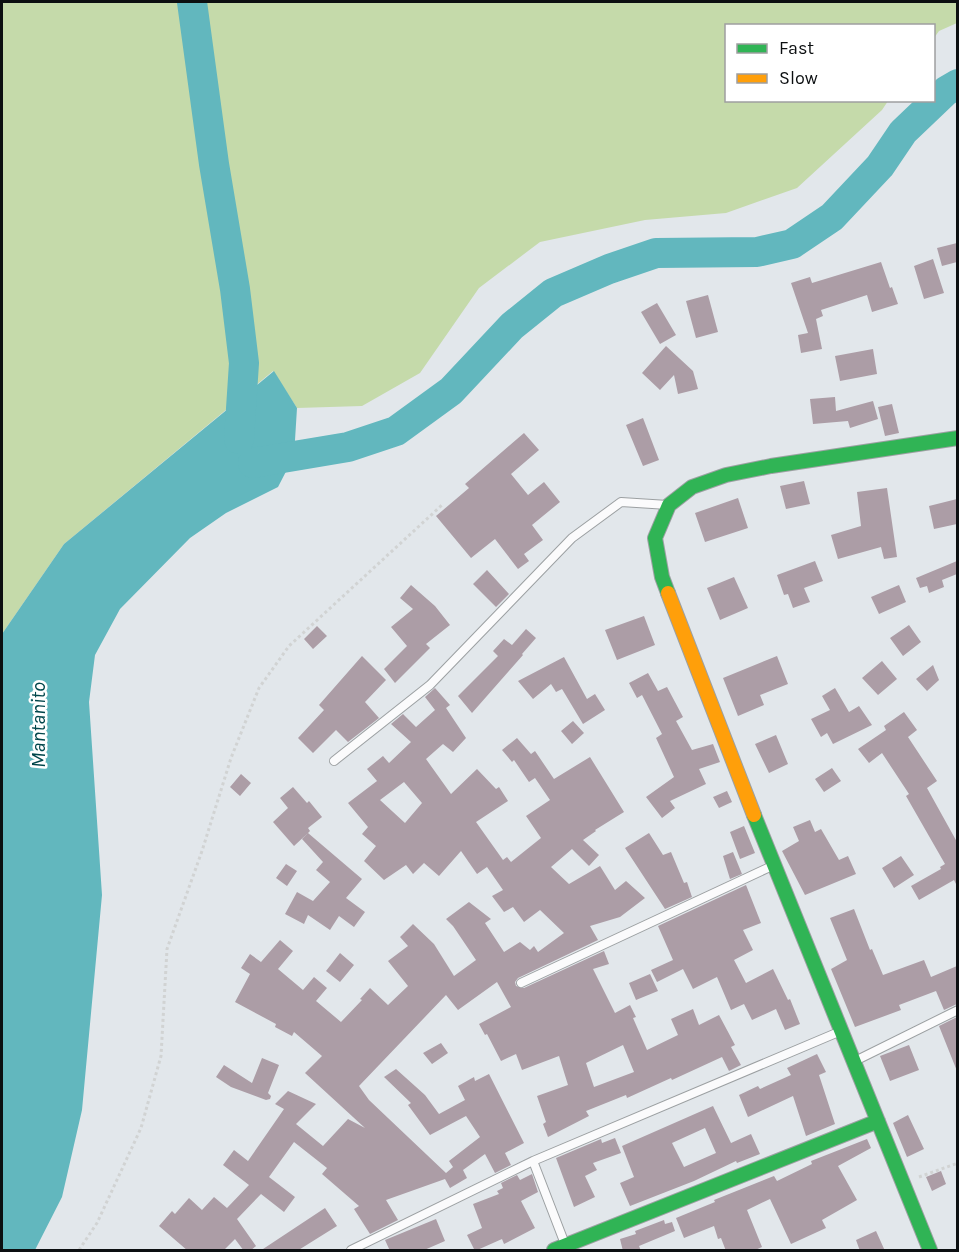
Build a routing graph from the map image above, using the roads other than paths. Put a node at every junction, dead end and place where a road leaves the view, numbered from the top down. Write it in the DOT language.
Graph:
graph roads {
  1 [pos="957,438"];
  2 [pos="669,506"];
  3 [pos="334,761"];
  4 [pos="774,865"];
  5 [pos="521,983"];
  6 [pos="957,1010"];
  7 [pos="842,1030"];
  8 [pos="855,1061"];
  9 [pos="878,1121"];
  10 [pos="532,1161"];
  11 [pos="563,1249"];
  12 [pos="351,1251"];
  13 [pos="930,1251"];
  1 -- 2 [label="street"];
  2 -- 3 [label="lane"];
  2 -- 4 [label="street"];
  4 -- 5 [label="lane"];
  4 -- 7 [label="street"];
  6 -- 8 [label="lane"];
  7 -- 8 [label="street"];
  7 -- 10 [label="lane"];
  8 -- 9 [label="street"];
  9 -- 11 [label="street"];
  9 -- 13 [label="street"];
  10 -- 11 [label="lane"];
  10 -- 12 [label="lane"];
}
